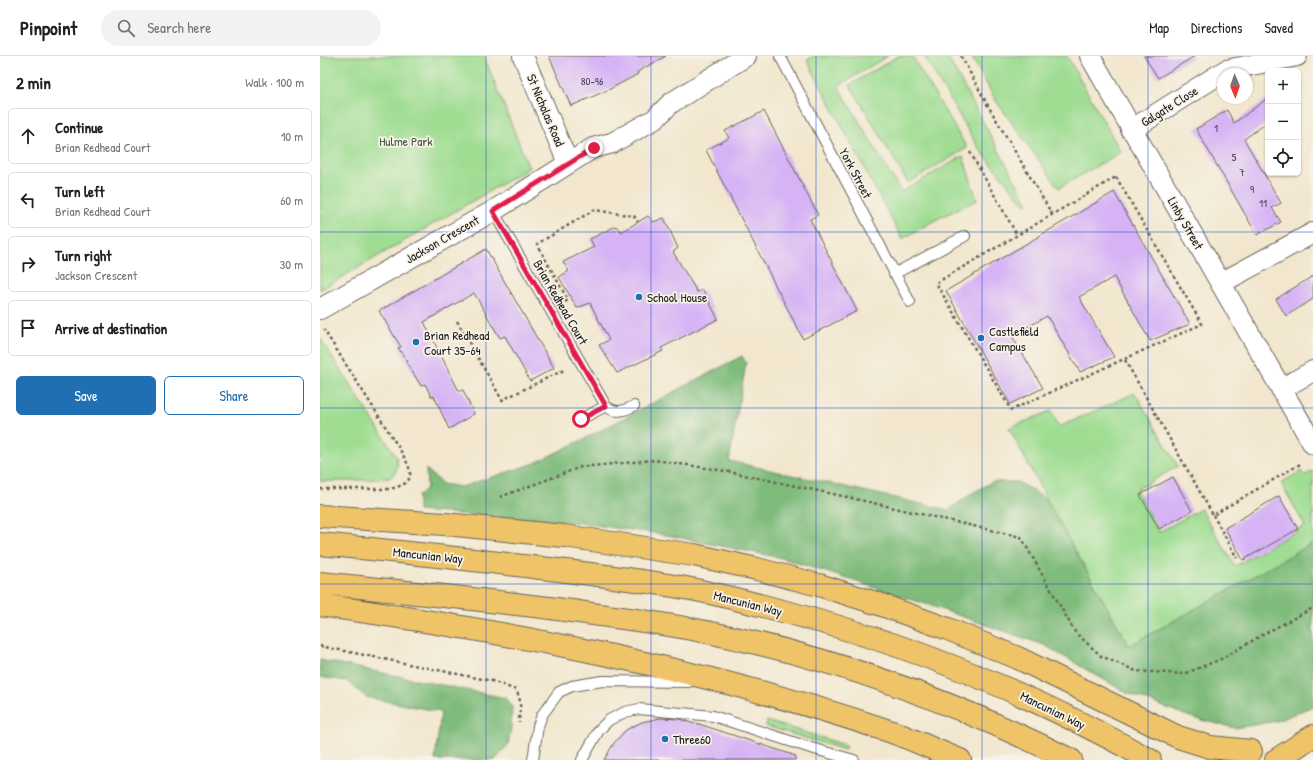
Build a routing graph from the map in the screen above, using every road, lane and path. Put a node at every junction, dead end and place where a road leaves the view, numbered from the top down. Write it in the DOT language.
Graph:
graph roads {
  1 [pos="523,56"];
  2 [pos="746,56"];
  3 [pos="780,56"];
  4 [pos="961,56"];
  5 [pos="1090,56"];
  6 [pos="1297,56"];
  7 [pos="1131,130"];
  8 [pos="970,152"];
  9 [pos="568,163"];
  10 [pos="493,211"];
  11 [pos="1052,214"];
  12 [pos="638,222"];
  13 [pos="1313,233"];
  14 [pos="1017,235"];
  15 [pos="965,236"];
  16 [pos="894,274"];
  17 [pos="1221,283"];
  18 [pos="910,302"];
  19 [pos="320,309"];
  20 [pos="550,310"];
  21 [pos="457,321"];
  22 [pos="320,325"];
  23 [pos="1125,360"];
  24 [pos="581,362"];
  25 [pos="1313,371"];
  26 [pos="1282,389"];
  27 [pos="606,406"];
  28 [pos="634,406"];
  29 [pos="581,419"];
  30 [pos="1313,444"];
  31 [pos="1303,462"];
  32 [pos="320,489"];
  33 [pos="500,497"];
  34 [pos="1213,515"];
  35 [pos="320,516"];
  36 [pos="320,544"];
  37 [pos="1237,558"];
  38 [pos="320,583"];
  39 [pos="320,605"];
  40 [pos="1313,608"];
  41 [pos="320,646"];
  42 [pos="723,682"];
  43 [pos="519,727"];
  44 [pos="1307,740"];
  45 [pos="534,760"];
  46 [pos="582,760"];
  47 [pos="854,760"];
  48 [pos="960,760"];
  49 [pos="1071,760"];
  50 [pos="1150,760"];
  51 [pos="1276,760"];
  1 -- 9 [label="street, St Nicholas Road"];
  2 -- 9 [label="street, Jackson Crescent"];
  3 -- 16 [label="lane, York Street"];
  4 -- 11 [label="path"];
  5 -- 7 [label="street, Linby Street"];
  6 -- 7 [label="street, Galgate Close"];
  7 -- 17 [label="street, Linby Street"];
  8 -- 14 [label="path"];
  9 -- 10 [label="street, Jackson Crescent"];
  10 -- 19 [label="street, Jackson Crescent"];
  10 -- 20 [label="lane, Brian Redhead Court"];
  11 -- 14 [label="path"];
  11 -- 23 [label="path"];
  12 -- 20 [label="path"];
  13 -- 17 [label="street"];
  14 -- 23 [label="path"];
  15 -- 16 [label="lane"];
  16 -- 18 [label="lane, York Street"];
  17 -- 26 [label="street, Linby Street"];
  20 -- 24 [label="lane, Brian Redhead Court"];
  21 -- 24 [label="path"];
  22 -- 32 [label="path"];
  23 -- 34 [label="path"];
  24 -- 27 [label="lane, Brian Redhead Court"];
  25 -- 26 [label="street"];
  26 -- 30 [label="street, Linby Street"];
  27 -- 28 [label="lane"];
  27 -- 29 [label="lane"];
  31 -- 34 [label="path"];
  33 -- 40 [label="path"];
  34 -- 37 [label="path"];
  35 -- 44 [label="highway"];
  36 -- 50 [label="highway, Mancunian Way"];
  38 -- 49 [label="highway"];
  39 -- 42 [label="highway"];
  41 -- 43 [label="path"];
  42 -- 45 [label="lane"];
  42 -- 48 [label="highway"];
  44 -- 51 [label="highway"];
  46 -- 47 [label="lane"];
}
